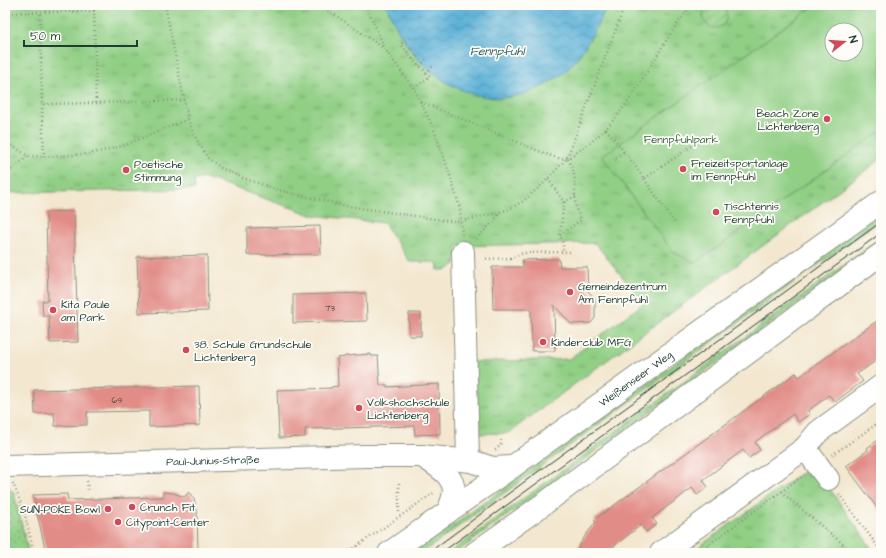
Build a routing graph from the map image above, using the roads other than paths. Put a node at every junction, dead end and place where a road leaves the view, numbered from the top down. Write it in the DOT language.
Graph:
graph roads {
  1 [pos="881,202"];
  2 [pos="467,251"];
  3 [pos="881,254"];
  4 [pos="881,386"];
  5 [pos="805,448"];
  6 [pos="421,456"];
  7 [pos="468,460"];
  8 [pos="6,466"];
  9 [pos="512,468"];
  10 [pos="823,472"];
  11 [pos="448,512"];
  12 [pos="389,553"];
  13 [pos="475,553"];
  14 [pos="661,553"];
  1 -- 9 [label="main road, Weißenseer Weg"];
  2 -- 7 [label="main road"];
  3 -- 13 [label="main road"];
  4 -- 5 [label="main road"];
  5 -- 10 [label="main road"];
  5 -- 14 [label="main road"];
  6 -- 7 [label="main road, Paul-Junius-Straße"];
  6 -- 8 [label="main road, Paul-Junius-Straße"];
  6 -- 11 [label="main road"];
  7 -- 9 [label="main road, Paul-Junius-Straße"];
  9 -- 11 [label="main road, Weißenseer Weg"];
  11 -- 12 [label="main road, Weißenseer Weg"];
}
